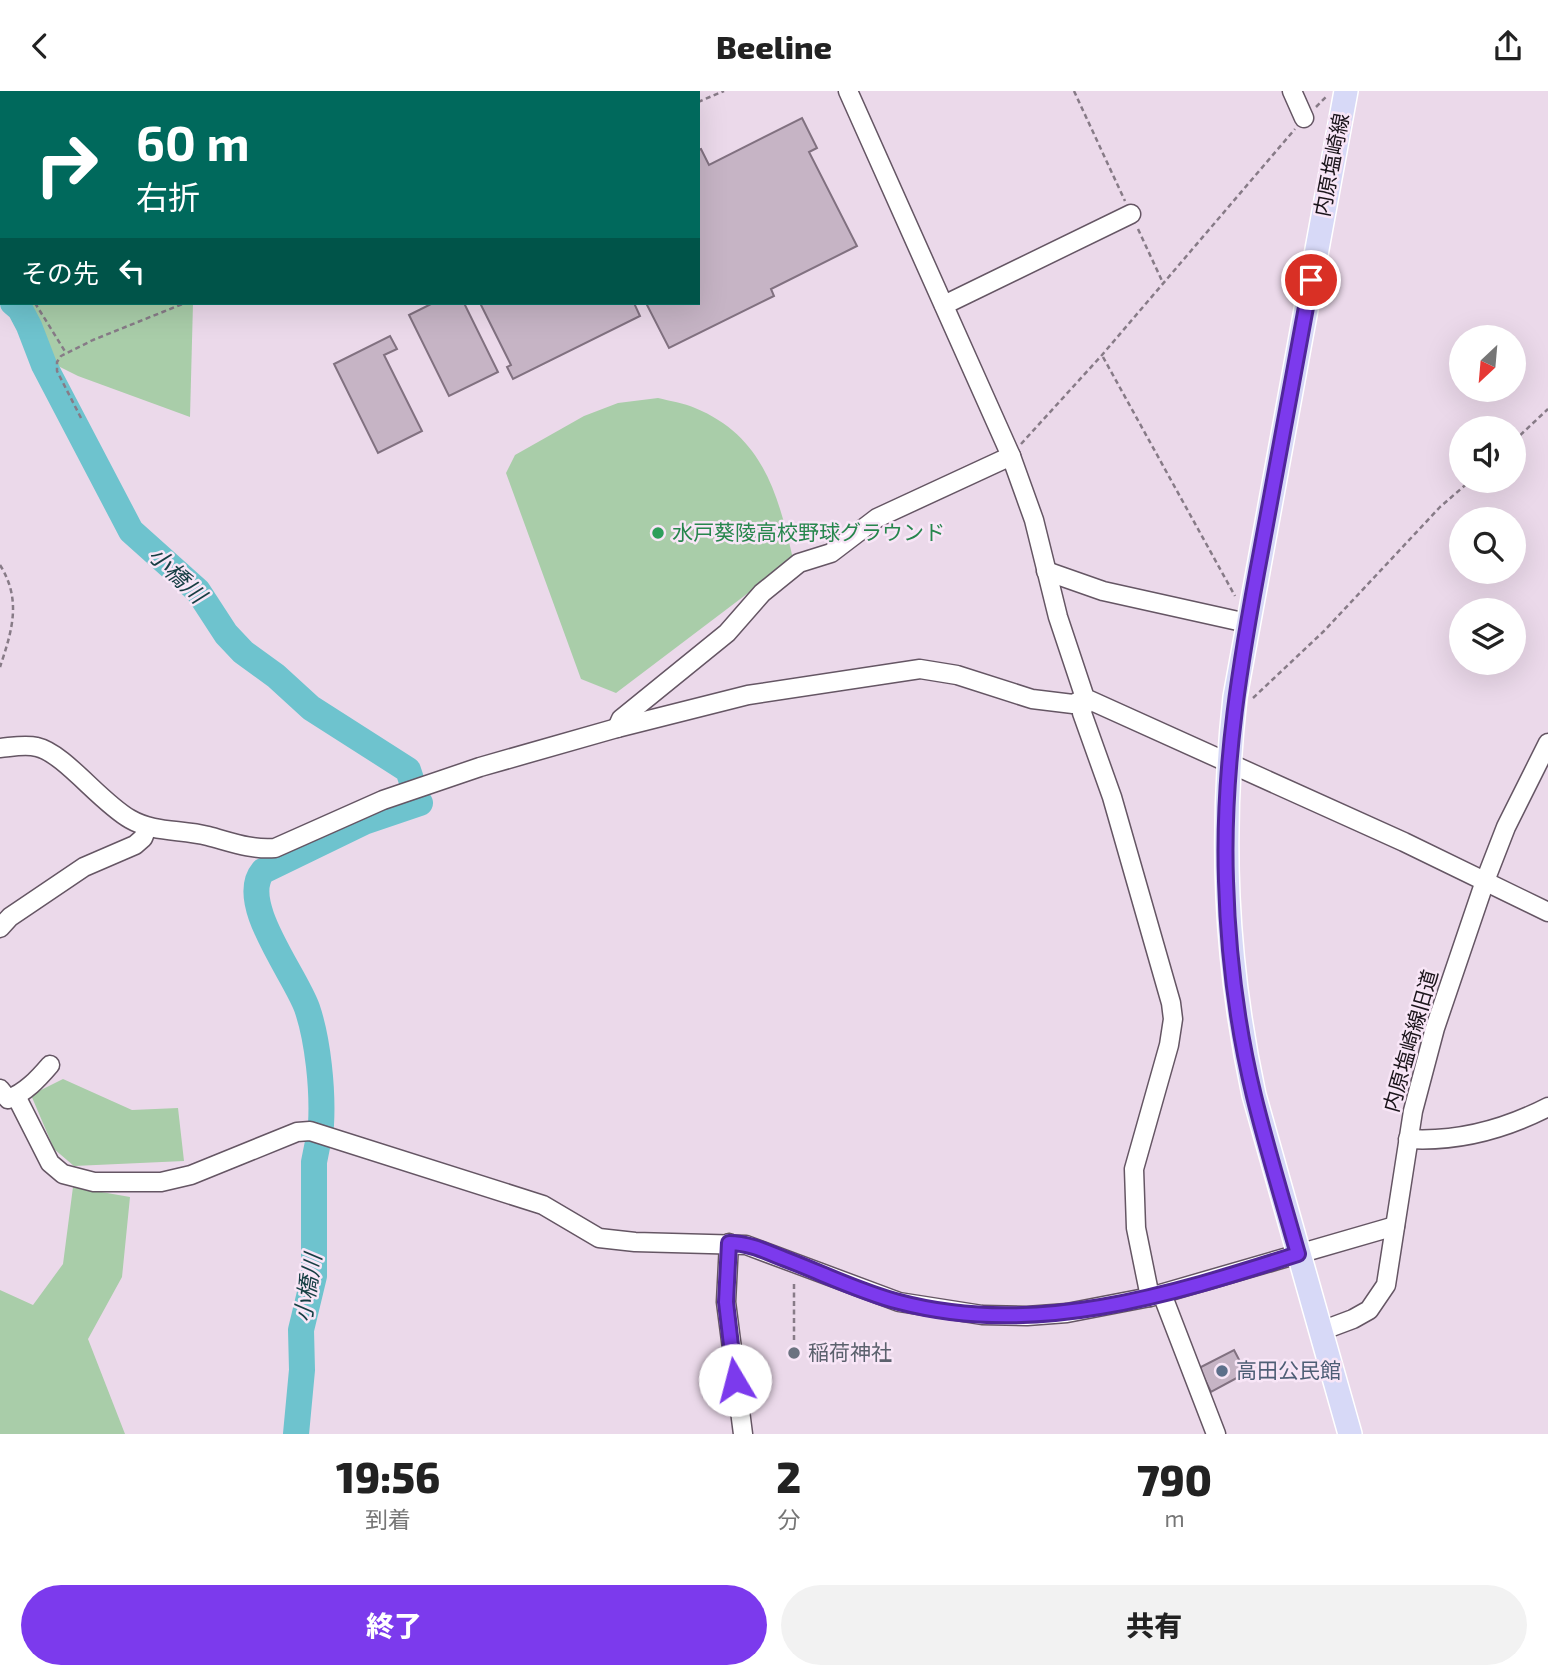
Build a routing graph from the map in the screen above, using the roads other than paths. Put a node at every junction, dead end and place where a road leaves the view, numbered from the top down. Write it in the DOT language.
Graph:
graph roads {
  1 [pos="848,91"];
  2 [pos="1292,91"];
  3 [pos="1346,92"];
  4 [pos="1304,118"];
  5 [pos="1131,214"];
  6 [pos="944,305"];
  7 [pos="1010,456"];
  8 [pos="1046,571"];
  9 [pos="1249,612"];
  10 [pos="1085,698"];
  11 [pos="617,728"];
  12 [pos="1548,743"];
  13 [pos="0,748"];
  14 [pos="1228,764"];
  15 [pos="147,828"];
  16 [pos="1485,881"];
  17 [pos="1548,912"];
  18 [pos="0,928"];
  19 [pos="50,1065"];
  20 [pos="8,1092"];
  21 [pos="1548,1107"];
  22 [pos="1408,1139"];
  23 [pos="1395,1226"];
  24 [pos="729,1243"];
  25 [pos="1298,1254"];
  26 [pos="1156,1296"];
  27 [pos="1321,1331"];
  28 [pos="743,1434"];
  29 [pos="1216,1434"];
  30 [pos="1350,1434"];
  1 -- 6 [label="street"];
  2 -- 4 [label="street"];
  3 -- 9 [label="main road, 内原塩崎線"];
  5 -- 6 [label="street"];
  6 -- 7 [label="street"];
  7 -- 8 [label="street"];
  7 -- 11 [label="street"];
  8 -- 9 [label="street"];
  8 -- 10 [label="street"];
  9 -- 14 [label="main road, 内原塩崎線"];
  10 -- 11 [label="street"];
  10 -- 14 [label="street"];
  10 -- 26 [label="street"];
  11 -- 15 [label="street"];
  12 -- 16 [label="street, 内原塩崎線旧道"];
  13 -- 15 [label="street"];
  14 -- 16 [label="street"];
  14 -- 25 [label="main road, 内原塩崎線"];
  15 -- 18 [label="street"];
  16 -- 17 [label="street"];
  16 -- 22 [label="street, 内原塩崎線旧道"];
  19 -- 20 [label="street"];
  20 -- 24 [label="street"];
  21 -- 22 [label="street"];
  22 -- 23 [label="street, 内原塩崎線旧道"];
  23 -- 25 [label="street"];
  23 -- 27 [label="street, 内原塩崎線旧道"];
  24 -- 26 [label="street"];
  24 -- 28 [label="street"];
  25 -- 26 [label="street"];
  25 -- 27 [label="main road, 内原塩崎線"];
  26 -- 29 [label="street"];
  27 -- 30 [label="main road, 内原塩崎線"];
}
